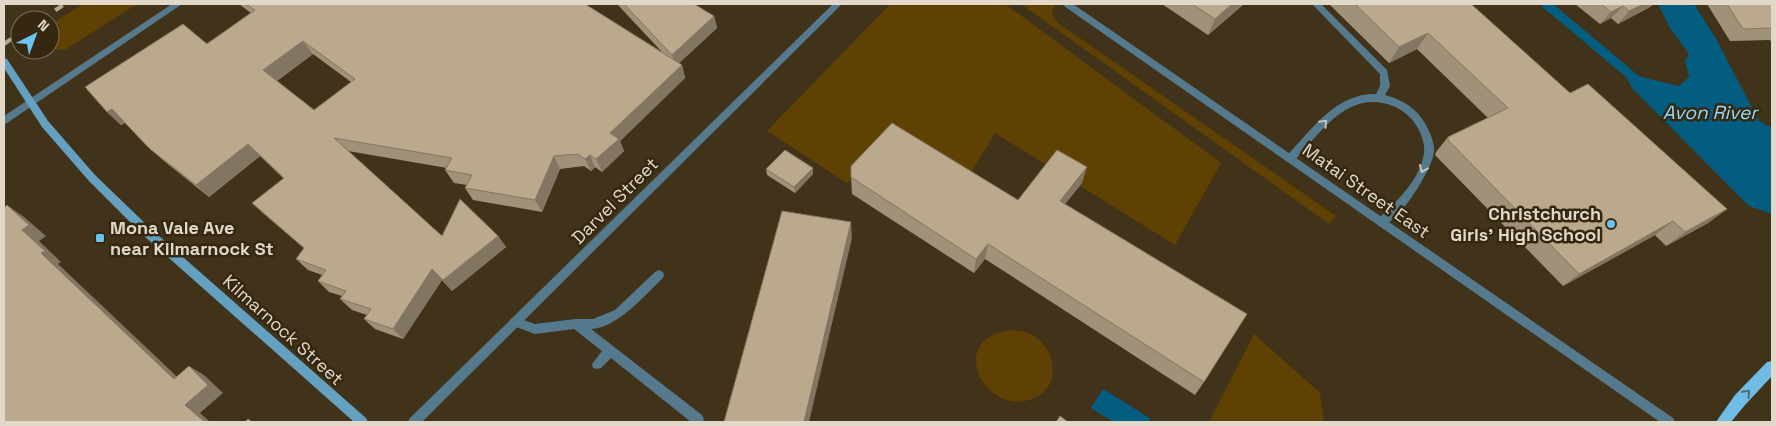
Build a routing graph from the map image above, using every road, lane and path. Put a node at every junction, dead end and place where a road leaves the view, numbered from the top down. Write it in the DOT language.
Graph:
graph roads {
  1 [pos="178,4"];
  2 [pos="838,4"];
  3 [pos="1068,4"];
  4 [pos="1316,4"];
  5 [pos="4,61"];
  6 [pos="1379,97"];
  7 [pos="30,102"];
  8 [pos="4,120"];
  9 [pos="1291,158"];
  10 [pos="1382,222"];
  11 [pos="659,275"];
  12 [pos="516,322"];
  13 [pos="576,324"];
  14 [pos="610,351"];
  15 [pos="597,364"];
  16 [pos="1772,367"];
  17 [pos="362,422"];
  18 [pos="414,422"];
  19 [pos="696,422"];
  20 [pos="1670,422"];
  21 [pos="1723,422"];
  1 -- 7 [label="street"];
  2 -- 12 [label="street, Darvel Street"];
  3 -- 9 [label="street, Matai Street East"];
  4 -- 6 [label="street"];
  5 -- 7 [label="main road, Kilmarnock Street"];
  9 -- 6 [label="street, one-way"];
  6 -- 10 [label="street, one-way"];
  7 -- 8 [label="street"];
  7 -- 17 [label="main road, Kilmarnock Street"];
  9 -- 10 [label="street, Matai Street East"];
  10 -- 20 [label="street, Matai Street East"];
  11 -- 13 [label="street"];
  12 -- 13 [label="street"];
  12 -- 18 [label="street, Darvel Street"];
  13 -- 14 [label="street"];
  14 -- 15 [label="street"];
  14 -- 19 [label="street"];
  21 -- 16 [label="main road, one-way"];
}
